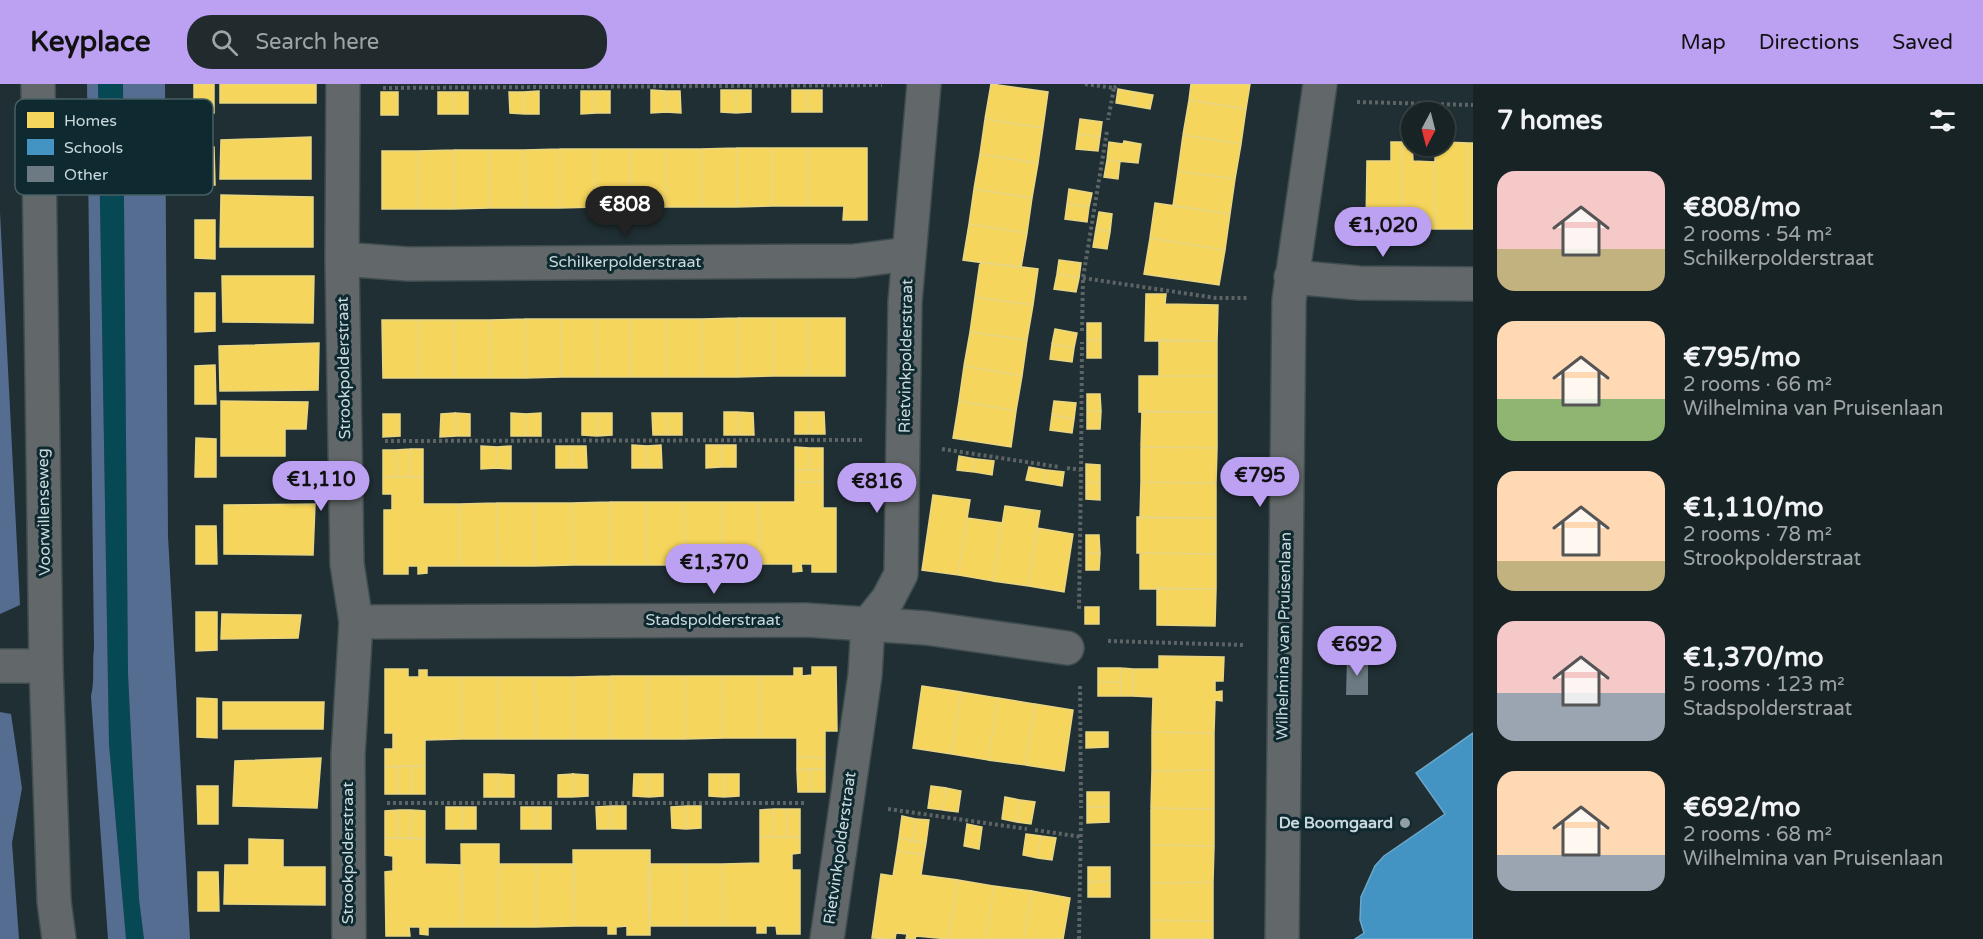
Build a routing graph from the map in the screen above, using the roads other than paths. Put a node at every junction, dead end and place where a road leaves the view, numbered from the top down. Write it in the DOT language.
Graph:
graph roads {
  1 [pos="38,84"];
  2 [pos="343,86"];
  3 [pos="924,86"];
  4 [pos="1319,90"];
  5 [pos="38,99"];
  6 [pos="40,195"];
  7 [pos="908,254"];
  8 [pos="342,259"];
  9 [pos="1473,284"];
  10 [pos="1290,288"];
  11 [pos="356,622"];
  12 [pos="868,624"];
  13 [pos="1073,645"];
  14 [pos="0,666"];
  15 [pos="46,666"];
  16 [pos="59,939"];
  17 [pos="349,939"];
  18 [pos="827,939"];
  19 [pos="1282,939"];
  1 -- 5 [label="street, Voorwillenseweg"];
  2 -- 8 [label="street, Strookpolderstraat"];
  3 -- 7 [label="street, Rietvinkpolderstraat"];
  4 -- 10 [label="street, Wilhelmina van Pruisenlaan"];
  6 -- 15 [label="street, Voorwillenseweg"];
  7 -- 8 [label="street, Schilkerpolderstraat"];
  7 -- 12 [label="street, Rietvinkpolderstraat"];
  8 -- 11 [label="street, Strookpolderstraat"];
  9 -- 10 [label="street"];
  10 -- 19 [label="street, Wilhelmina van Pruisenlaan"];
  11 -- 12 [label="street, Stadspolderstraat"];
  11 -- 17 [label="street, Strookpolderstraat"];
  12 -- 13 [label="street, Stadspolderstraat"];
  12 -- 18 [label="street, Rietvinkpolderstraat"];
  14 -- 15 [label="street"];
  15 -- 16 [label="street, Voorwillenseweg"];
}
